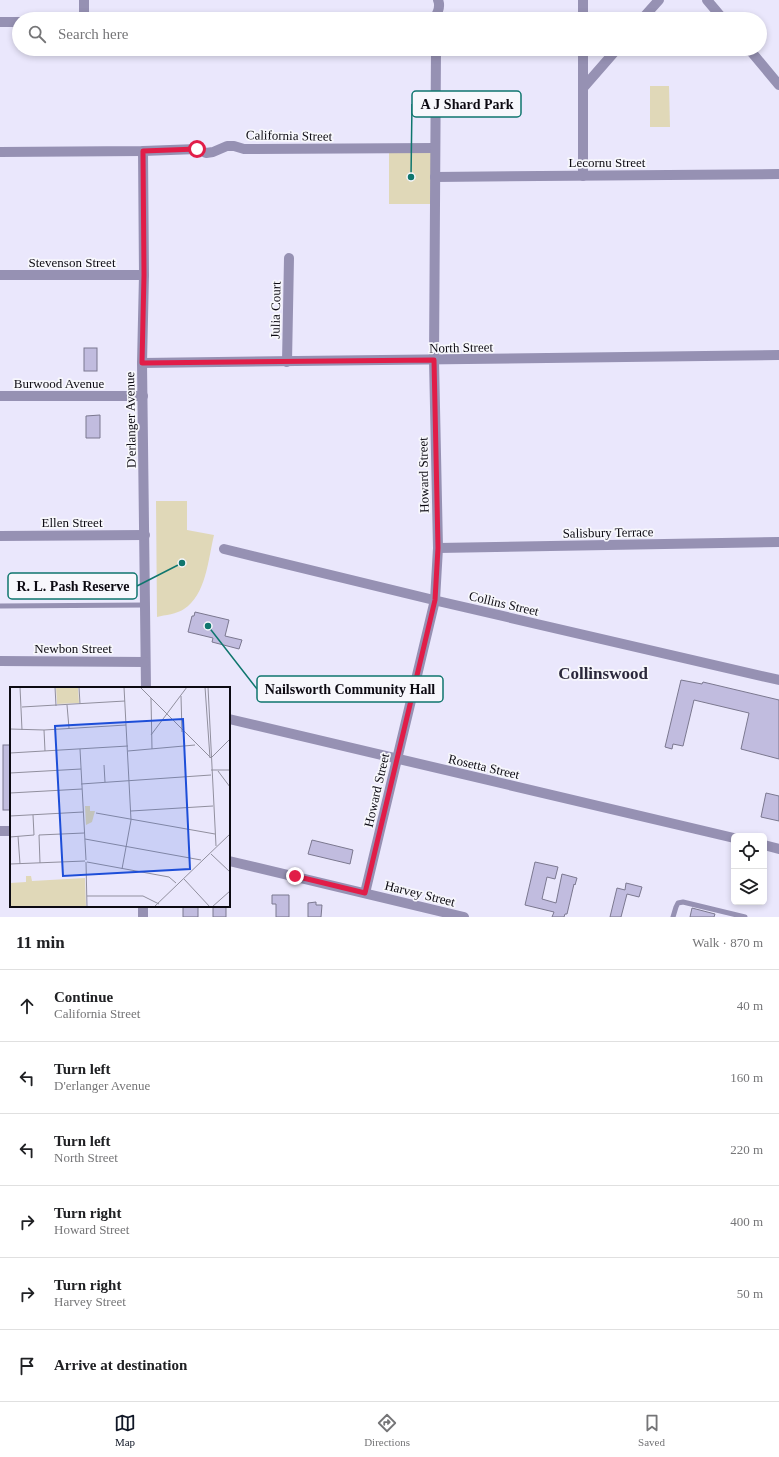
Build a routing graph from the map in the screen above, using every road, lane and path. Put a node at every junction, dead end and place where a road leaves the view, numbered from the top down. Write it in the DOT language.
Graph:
graph roads {
  1 [pos="84,0"];
  2 [pos="438,0"];
  3 [pos="583,0"];
  4 [pos="658,0"];
  5 [pos="708,0"];
  6 [pos="84,12"];
  7 [pos="439,12"];
  8 [pos="583,12"];
  9 [pos="648,12"];
  10 [pos="717,12"];
  11 [pos="0,22"];
  12 [pos="12,22"];
  13 [pos="436,56"];
  14 [pos="583,56"];
  15 [pos="611,56"];
  16 [pos="756,56"];
  17 [pos="776,74"];
  18 [pos="779,85"];
  19 [pos="583,88"];
  20 [pos="435,148"];
  21 [pos="143,151"];
  22 [pos="0,152"];
  23 [pos="779,174"];
  24 [pos="583,176"];
  25 [pos="435,177"];
  26 [pos="288,258"];
  27 [pos="0,275"];
  28 [pos="144,275"];
  29 [pos="779,355"];
  30 [pos="434,360"];
  31 [pos="287,362"];
  32 [pos="142,363"];
  33 [pos="0,396"];
  34 [pos="143,396"];
  35 [pos="145,535"];
  36 [pos="0,536"];
  37 [pos="779,542"];
  38 [pos="438,548"];
  39 [pos="224,549"];
  40 [pos="435,600"];
  41 [pos="0,606"];
  42 [pos="145,606"];
  43 [pos="0,661"];
  44 [pos="145,662"];
  45 [pos="779,680"];
  46 [pos="146,687"];
  47 [pos="230,719"];
  48 [pos="396,759"];
  49 [pos="731,837"];
  50 [pos="767,846"];
  51 [pos="779,849"];
  52 [pos="230,861"];
  53 [pos="365,893"];
  54 [pos="143,907"];
  55 [pos="142,917"];
  56 [pos="464,917"];
  57 [pos="673,917"];
  58 [pos="745,917"];
  1 -- 6 [label="street"];
  2 -- 7 [label="street"];
  3 -- 8 [label="street"];
  4 -- 9 [label="street"];
  5 -- 10 [label="street"];
  11 -- 12 [label="street"];
  13 -- 20 [label="street, Howard Street"];
  14 -- 19 [label="street"];
  15 -- 19 [label="street"];
  16 -- 17 [label="street"];
  17 -- 18 [label="street"];
  19 -- 24 [label="street"];
  20 -- 21 [label="street, California Street"];
  20 -- 25 [label="street, Howard Street"];
  21 -- 22 [label="street, California Street"];
  21 -- 28 [label="street, D'erlanger Avenue"];
  23 -- 24 [label="street, Lecornu Street"];
  24 -- 25 [label="street, Lecornu Street"];
  25 -- 30 [label="street, Howard Street"];
  26 -- 31 [label="street, Julia Court"];
  27 -- 28 [label="street, Stevenson Street"];
  28 -- 32 [label="street, D'erlanger Avenue"];
  29 -- 30 [label="street, North Street"];
  30 -- 31 [label="street, North Street"];
  30 -- 38 [label="street, Howard Street"];
  31 -- 32 [label="street, North Street"];
  32 -- 34 [label="street, D'erlanger Avenue"];
  33 -- 34 [label="street, Burwood Avenue"];
  34 -- 35 [label="street, D'erlanger Avenue"];
  35 -- 36 [label="street, Ellen Street"];
  35 -- 42 [label="street, D'erlanger Avenue"];
  37 -- 38 [label="street, Salisbury Terrace"];
  38 -- 40 [label="street, Howard Street"];
  39 -- 40 [label="street, Collins Street"];
  40 -- 45 [label="street, Collins Street"];
  40 -- 48 [label="street, Howard Street"];
  41 -- 42 [label="lane"];
  42 -- 44 [label="street, D'erlanger Avenue"];
  43 -- 44 [label="street, Newbon Street"];
  44 -- 46 [label="street, D'erlanger Avenue"];
  47 -- 48 [label="street, Rosetta Street"];
  48 -- 49 [label="street, Rosetta Street"];
  48 -- 53 [label="street, Howard Street"];
  50 -- 51 [label="street"];
  52 -- 53 [label="street, Harvey Street"];
  53 -- 56 [label="street, Harvey Street"];
  54 -- 55 [label="street"];
  57 -- 58 [label="lane"];
}
